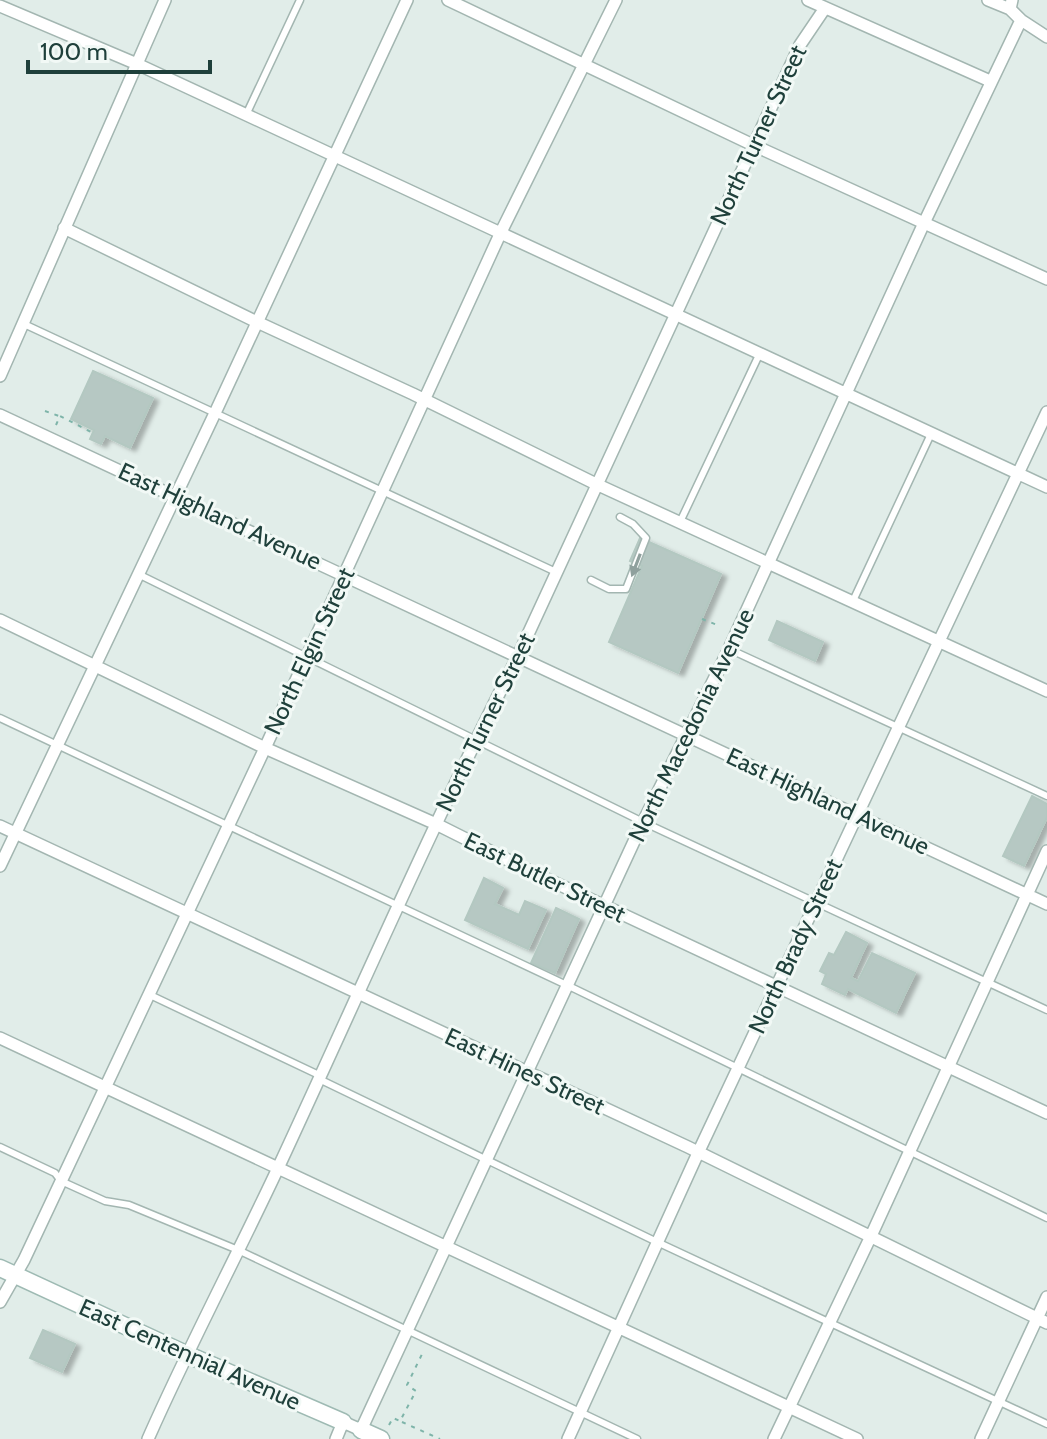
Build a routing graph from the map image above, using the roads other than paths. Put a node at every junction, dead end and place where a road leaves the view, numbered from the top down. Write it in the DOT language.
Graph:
graph roads {
  1 [pos="165,0"];
  2 [pos="300,0"];
  3 [pos="407,0"];
  4 [pos="448,0"];
  5 [pos="616,0"];
  6 [pos="808,0"];
  7 [pos="988,0"];
  8 [pos="1011,5"];
  9 [pos="0,6"];
  10 [pos="825,8"];
  11 [pos="1021,20"];
  12 [pos="1047,37"];
  13 [pos="585,63"];
  14 [pos="137,64"];
  15 [pos="990,81"];
  16 [pos="246,115"];
  17 [pos="753,145"];
  18 [pos="335,157"];
  19 [pos="924,223"];
  20 [pos="64,228"];
  21 [pos="501,232"];
  22 [pos="1047,279"];
  23 [pos="675,313"];
  24 [pos="257,322"];
  25 [pos="24,324"];
  26 [pos="759,355"];
  27 [pos="0,376"];
  28 [pos="846,394"];
  29 [pos="424,400"];
  30 [pos="1047,412"];
  31 [pos="215,413"];
  32 [pos="0,415"];
  33 [pos="931,434"];
  34 [pos="1018,474"];
  35 [pos="596,484"];
  36 [pos="1047,487"];
  37 [pos="383,490"];
  38 [pos="175,496"];
  39 [pos="620,517"];
  40 [pos="680,522"];
  41 [pos="768,565"];
  42 [pos="556,572"];
  43 [pos="137,573"];
  44 [pos="344,574"];
  45 [pos="591,580"];
  46 [pos="852,603"];
  47 [pos="0,620"];
  48 [pos="938,642"];
  49 [pos="729,649"];
  50 [pos="518,656"];
  51 [pos="306,657"];
  52 [pos="94,665"];
  53 [pos="1047,691"];
  54 [pos="0,718"];
  55 [pos="898,729"];
  56 [pos="687,735"];
  57 [pos="477,738"];
  58 [pos="56,745"];
  59 [pos="265,748"];
  60 [pos="1047,796"];
  61 [pos="857,814"];
  62 [pos="643,822"];
  63 [pos="436,824"];
  64 [pos="0,826"];
  65 [pos="228,826"];
  66 [pos="15,833"];
  67 [pos="1047,851"];
  68 [pos="0,866"];
  69 [pos="1026,894"];
  70 [pos="817,902"];
  71 [pos="1047,904"];
  72 [pos="604,906"];
  73 [pos="398,908"];
  74 [pos="187,912"];
  75 [pos="987,982"];
  76 [pos="566,985"];
  77 [pos="776,987"];
  78 [pos="360,992"];
  79 [pos="148,994"];
  80 [pos="1047,1010"];
  81 [pos="0,1038"];
  82 [pos="738,1068"];
  83 [pos="947,1068"];
  84 [pos="527,1071"];
  85 [pos="320,1078"];
  86 [pos="104,1087"];
  87 [pos="1047,1113"];
  88 [pos="0,1147"];
  89 [pos="910,1151"];
  90 [pos="698,1153"];
  91 [pos="486,1159"];
  92 [pos="277,1170"];
  93 [pos="61,1181"];
  94 [pos="1047,1218"];
  95 [pos="871,1236"];
  96 [pos="657,1242"];
  97 [pos="445,1247"];
  98 [pos="238,1250"];
  99 [pos="7,1272"];
  100 [pos="1047,1297"];
  101 [pos="0,1302"];
  102 [pos="1042,1320"];
  103 [pos="831,1322"];
  104 [pos="618,1329"];
  105 [pos="405,1331"];
  106 [pos="186,1354"];
  107 [pos="998,1401"];
  108 [pos="791,1408"];
  109 [pos="580,1413"];
  110 [pos="343,1422"];
  111 [pos="1047,1424"];
  112 [pos="361,1430"];
  113 [pos="384,1433"];
  114 [pos="148,1439"];
  115 [pos="336,1439"];
  116 [pos="568,1439"];
  117 [pos="637,1439"];
  118 [pos="774,1439"];
  119 [pos="857,1439"];
  120 [pos="981,1439"];
  1 -- 14 [label="street"];
  2 -- 16 [label="lane"];
  3 -- 18 [label="street"];
  4 -- 13 [label="street"];
  5 -- 13 [label="street, North Elgin Street"];
  6 -- 10 [label="street"];
  7 -- 8 [label="street"];
  8 -- 11 [label="street"];
  9 -- 14 [label="street"];
  10 -- 15 [label="street"];
  10 -- 17 [label="street, North Turner Street"];
  11 -- 12 [label="street"];
  11 -- 15 [label="street, North Macedonia Avenue"];
  13 -- 17 [label="street"];
  13 -- 21 [label="street, North Elgin Street"];
  14 -- 16 [label="street"];
  14 -- 20 [label="street"];
  15 -- 19 [label="street, North Macedonia Avenue"];
  16 -- 18 [label="street"];
  17 -- 19 [label="street"];
  17 -- 23 [label="street, North Turner Street"];
  18 -- 21 [label="street"];
  18 -- 24 [label="street"];
  19 -- 22 [label="street"];
  19 -- 28 [label="street, North Macedonia Avenue"];
  20 -- 24 [label="street"];
  20 -- 25 [label="street"];
  21 -- 23 [label="street"];
  21 -- 29 [label="street, North Elgin Street"];
  23 -- 26 [label="street"];
  23 -- 35 [label="street, North Turner Street"];
  24 -- 29 [label="street"];
  24 -- 31 [label="street"];
  25 -- 27 [label="street"];
  25 -- 31 [label="lane"];
  26 -- 28 [label="street"];
  26 -- 40 [label="lane"];
  28 -- 33 [label="street"];
  28 -- 41 [label="street, North Macedonia Avenue"];
  29 -- 35 [label="street"];
  29 -- 37 [label="street, North Elgin Street"];
  30 -- 34 [label="street, North Brady Street"];
  31 -- 37 [label="lane"];
  31 -- 38 [label="street"];
  32 -- 38 [label="street, East Highland Avenue"];
  33 -- 34 [label="street"];
  33 -- 46 [label="lane"];
  34 -- 36 [label="street"];
  34 -- 48 [label="street, North Brady Street"];
  35 -- 40 [label="street"];
  35 -- 42 [label="street, North Turner Street"];
  37 -- 42 [label="lane"];
  37 -- 44 [label="street, North Elgin Street"];
  38 -- 43 [label="street"];
  38 -- 44 [label="street, East Highland Avenue"];
  39 -- 45 [label="lane, one-way"];
  40 -- 41 [label="street"];
  41 -- 46 [label="street"];
  41 -- 49 [label="street, North Macedonia Avenue"];
  42 -- 50 [label="street, North Turner Street"];
  43 -- 51 [label="lane"];
  43 -- 52 [label="street"];
  44 -- 50 [label="street, East Highland Avenue"];
  44 -- 51 [label="street, North Elgin Street"];
  46 -- 48 [label="street"];
  47 -- 52 [label="street, East Butler Street"];
  48 -- 53 [label="street"];
  48 -- 55 [label="street, North Brady Street"];
  49 -- 55 [label="lane"];
  49 -- 56 [label="street, North Macedonia Avenue"];
  50 -- 56 [label="street, East Highland Avenue"];
  50 -- 57 [label="street, North Turner Street"];
  51 -- 57 [label="lane"];
  51 -- 59 [label="street, North Elgin Street"];
  52 -- 58 [label="street"];
  52 -- 59 [label="street, East Butler Street"];
  54 -- 58 [label="lane"];
  55 -- 60 [label="lane"];
  55 -- 61 [label="street, North Brady Street"];
  56 -- 61 [label="street, East Highland Avenue"];
  56 -- 62 [label="street, North Macedonia Avenue"];
  57 -- 62 [label="lane"];
  57 -- 63 [label="street, North Turner Street"];
  58 -- 65 [label="lane"];
  58 -- 66 [label="street"];
  59 -- 63 [label="street, East Butler Street"];
  59 -- 65 [label="street, North Elgin Street"];
  61 -- 69 [label="street, East Highland Avenue"];
  61 -- 70 [label="street, North Brady Street"];
  62 -- 70 [label="lane"];
  62 -- 72 [label="street, North Macedonia Avenue"];
  63 -- 72 [label="street, East Butler Street"];
  63 -- 73 [label="street, North Turner Street"];
  64 -- 66 [label="street, East Hines Street"];
  65 -- 73 [label="lane"];
  65 -- 74 [label="street, North Elgin Street"];
  66 -- 68 [label="street"];
  66 -- 74 [label="street, East Hines Street"];
  67 -- 69 [label="street"];
  69 -- 71 [label="street, East Highland Avenue"];
  69 -- 75 [label="street"];
  70 -- 75 [label="lane"];
  70 -- 77 [label="street, North Brady Street"];
  72 -- 76 [label="street, North Macedonia Avenue"];
  72 -- 77 [label="street, East Butler Street"];
  73 -- 76 [label="lane"];
  73 -- 78 [label="street, North Turner Street"];
  74 -- 78 [label="street, East Hines Street"];
  74 -- 79 [label="street, North Elgin Street"];
  75 -- 80 [label="lane"];
  75 -- 83 [label="street"];
  76 -- 82 [label="lane"];
  76 -- 84 [label="street, North Macedonia Avenue"];
  77 -- 82 [label="street, North Brady Street"];
  77 -- 83 [label="street, East Butler Street"];
  78 -- 84 [label="street, East Hines Street"];
  78 -- 85 [label="street, North Turner Street"];
  79 -- 85 [label="lane"];
  79 -- 86 [label="street, North Elgin Street"];
  81 -- 86 [label="street"];
  82 -- 89 [label="lane"];
  82 -- 90 [label="street, North Brady Street"];
  83 -- 87 [label="street, East Butler Street"];
  83 -- 89 [label="street"];
  84 -- 90 [label="street, East Hines Street"];
  84 -- 91 [label="street, North Macedonia Avenue"];
  85 -- 91 [label="lane"];
  85 -- 92 [label="street, North Turner Street"];
  86 -- 92 [label="street"];
  86 -- 93 [label="street, North Elgin Street"];
  88 -- 93 [label="lane"];
  89 -- 94 [label="lane"];
  89 -- 95 [label="street"];
  90 -- 95 [label="street, East Hines Street"];
  90 -- 96 [label="street, North Brady Street"];
  91 -- 96 [label="lane"];
  91 -- 97 [label="street, North Macedonia Avenue"];
  92 -- 97 [label="street"];
  92 -- 98 [label="street, North Turner Street"];
  93 -- 98 [label="lane"];
  93 -- 99 [label="street, North Elgin Street"];
  95 -- 102 [label="street, East Hines Street"];
  95 -- 103 [label="street"];
  96 -- 103 [label="lane"];
  96 -- 104 [label="street, North Brady Street"];
  97 -- 104 [label="street"];
  97 -- 105 [label="street, North Macedonia Avenue"];
  98 -- 105 [label="lane"];
  98 -- 106 [label="street, North Turner Street"];
  99 -- 101 [label="street, North Elgin Street"];
  99 -- 106 [label="street, East Centennial Avenue"];
  100 -- 102 [label="street"];
  102 -- 107 [label="street"];
  103 -- 107 [label="lane"];
  103 -- 108 [label="street"];
  104 -- 108 [label="street"];
  104 -- 109 [label="street, North Brady Street"];
  105 -- 109 [label="lane"];
  105 -- 112 [label="street, North Macedonia Avenue"];
  106 -- 110 [label="street, East Centennial Avenue"];
  106 -- 114 [label="street, North Turner Street"];
  107 -- 111 [label="lane"];
  107 -- 120 [label="street"];
  108 -- 118 [label="street"];
  108 -- 119 [label="street"];
  109 -- 116 [label="street, North Brady Street"];
  109 -- 117 [label="lane"];
  110 -- 112 [label="street, East Centennial Avenue"];
  110 -- 115 [label="street"];
  112 -- 113 [label="street, East Centennial Avenue"];
}
